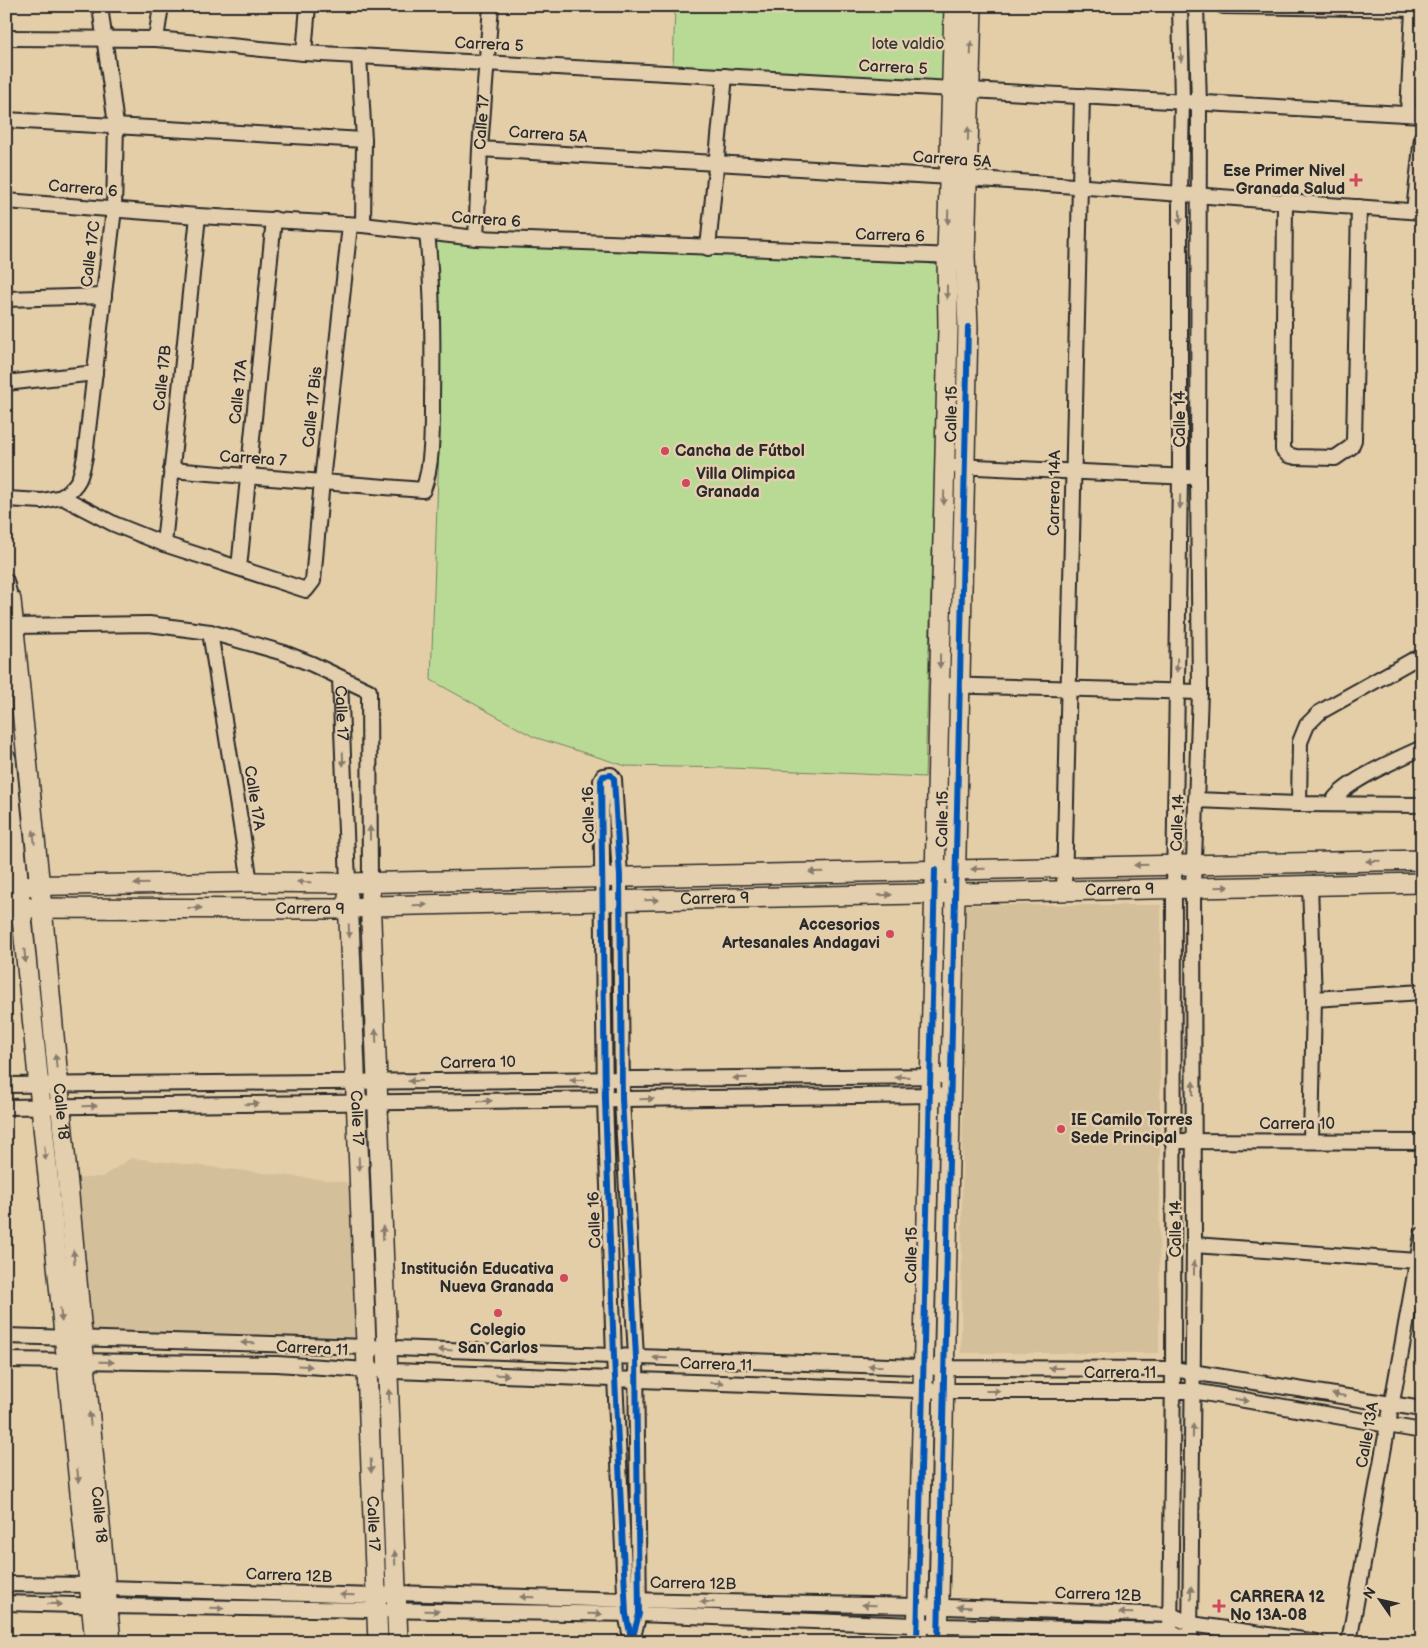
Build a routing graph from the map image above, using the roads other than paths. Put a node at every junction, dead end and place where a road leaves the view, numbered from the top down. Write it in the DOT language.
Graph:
graph roads {
  1 [pos="100,6"];
  2 [pos="161,6"];
  3 [pos="308,6"];
  4 [pos="491,6"];
  5 [pos="954,6"];
  6 [pos="972,6"];
  7 [pos="1180,6"];
  8 [pos="1196,6"];
  9 [pos="1223,6"];
  10 [pos="1241,7"];
  11 [pos="1315,7"];
  12 [pos="1395,8"];
  13 [pos="1417,9"];
  14 [pos="6,38"];
  15 [pos="103,38"];
  16 [pos="156,39"];
  17 [pos="304,53"];
  18 [pos="360,56"];
  19 [pos="486,63"];
  20 [pos="725,76"];
  21 [pos="960,89"];
  22 [pos="1082,96"];
  23 [pos="1182,102"];
  24 [pos="1199,103"];
  25 [pos="1415,115"];
  26 [pos="6,120"];
  27 [pos="116,126"];
  28 [pos="1422,137"];
  29 [pos="364,140"];
  30 [pos="480,149"];
  31 [pos="715,163"];
  32 [pos="958,178"];
  33 [pos="1079,186"];
  34 [pos="1180,194"];
  35 [pos="1198,195"];
  36 [pos="6,201"];
  37 [pos="1285,201"];
  38 [pos="1359,207"];
  39 [pos="114,209"];
  40 [pos="1418,211"];
  41 [pos="198,216"];
  42 [pos="274,219"];
  43 [pos="357,225"];
  44 [pos="428,232"];
  45 [pos="476,238"];
  46 [pos="708,248"];
  47 [pos="956,256"];
  48 [pos="104,296"];
  49 [pos="6,299"];
  50 [pos="95,373"];
  51 [pos="6,383"];
  52 [pos="944,466"];
  53 [pos="964,466"];
  54 [pos="171,470"];
  55 [pos="1073,472"];
  56 [pos="247,476"];
  57 [pos="1180,477"];
  58 [pos="1198,478"];
  59 [pos="322,481"];
  60 [pos="62,497"];
  61 [pos="6,499"];
  62 [pos="164,544"];
  63 [pos="239,568"];
  64 [pos="6,581"];
  65 [pos="8,600"];
  66 [pos="10,626"];
  67 [pos="210,632"];
  68 [pos="1422,657"];
  69 [pos="340,678"];
  70 [pos="939,685"];
  71 [pos="960,685"];
  72 [pos="1068,688"];
  73 [pos="1176,691"];
  74 [pos="1200,692"];
  75 [pos="1422,748"];
  76 [pos="6,759"];
  77 [pos="1196,800"];
  78 [pos="1299,804"];
  79 [pos="1331,804"];
  80 [pos="1422,805"];
  81 [pos="1422,860"];
  82 [pos="1194,864"];
  83 [pos="1175,865"];
  84 [pos="1064,867"];
  85 [pos="956,869"];
  86 [pos="935,870"];
  87 [pos="612,876"];
  88 [pos="370,881"];
  89 [pos="250,882"];
  90 [pos="348,883"];
  91 [pos="1422,883"];
  92 [pos="1310,885"];
  93 [pos="13,886"];
  94 [pos="39,886"];
  95 [pos="1174,888"];
  96 [pos="1193,888"];
  97 [pos="1064,891"];
  98 [pos="955,893"];
  99 [pos="935,894"];
  100 [pos="612,901"];
  101 [pos="371,906"];
  102 [pos="13,908"];
  103 [pos="42,908"];
  104 [pos="348,909"];
  105 [pos="1422,992"];
  106 [pos="1314,999"];
  107 [pos="930,1076"];
  108 [pos="951,1076"];
  109 [pos="604,1079"];
  110 [pos="622,1079"];
  111 [pos="356,1082"];
  112 [pos="377,1082"];
  113 [pos="38,1084"];
  114 [pos="58,1084"];
  115 [pos="6,1085"];
  116 [pos="930,1095"];
  117 [pos="950,1095"];
  118 [pos="622,1099"];
  119 [pos="605,1100"];
  120 [pos="356,1102"];
  121 [pos="378,1102"];
  122 [pos="40,1106"];
  123 [pos="60,1106"];
  124 [pos="6,1107"];
  125 [pos="1172,1141"];
  126 [pos="1193,1141"];
  127 [pos="1311,1141"];
  128 [pos="1422,1142"];
  129 [pos="1422,1235"];
  130 [pos="1194,1246"];
  131 [pos="1417,1261"];
  132 [pos="6,1336"];
  133 [pos="73,1338"];
  134 [pos="276,1344"];
  135 [pos="367,1347"];
  136 [pos="388,1348"];
  137 [pos="614,1356"];
  138 [pos="636,1357"];
  139 [pos="6,1360"];
  140 [pos="75,1362"];
  141 [pos="277,1364"];
  142 [pos="924,1367"];
  143 [pos="945,1368"];
  144 [pos="1173,1369"];
  145 [pos="367,1370"];
  146 [pos="388,1370"];
  147 [pos="1193,1371"];
  148 [pos="616,1379"];
  149 [pos="636,1380"];
  150 [pos="923,1390"];
  151 [pos="1172,1390"];
  152 [pos="944,1391"];
  153 [pos="1193,1391"];
  154 [pos="1391,1404"];
  155 [pos="1422,1409"];
  156 [pos="1388,1425"];
  157 [pos="1422,1431"];
  158 [pos="6,1584"];
  159 [pos="98,1596"];
  160 [pos="397,1602"];
  161 [pos="6,1603"];
  162 [pos="376,1603"];
  163 [pos="918,1606"];
  164 [pos="939,1606"];
  165 [pos="633,1607"];
  166 [pos="1171,1615"];
  167 [pos="1191,1624"];
  168 [pos="917,1634"];
  169 [pos="938,1634"];
  170 [pos="1170,1636"];
  171 [pos="632,1641"];
  172 [pos="95,1642"];
  173 [pos="111,1642"];
  174 [pos="378,1642"];
  175 [pos="398,1642"];
  176 [pos="1190,1642"];
  177 [pos="1194,1642"];
  178 [pos="1317,1642"];
  179 [pos="1349,1642"];
  1 -- 15 [label="street, Calle 17C"];
  2 -- 16 [label="street"];
  3 -- 17 [label="street"];
  4 -- 19 [label="street, Calle 17"];
  5 -- 21 [label="street, Calle 15"];
  21 -- 6 [label="street, Calle 15, one-way"];
  7 -- 23 [label="street, Calle 14, one-way"];
  8 -- 24 [label="street, Calle 14"];
  9 -- 10 [label="street"];
  10 -- 11 [label="street"];
  11 -- 12 [label="street"];
  12 -- 13 [label="street"];
  13 -- 25 [label="street"];
  14 -- 15 [label="street, Carrera 5"];
  15 -- 16 [label="street, Carrera 5"];
  15 -- 27 [label="street, Calle 17C"];
  16 -- 17 [label="street, Carrera 5"];
  17 -- 18 [label="street, Carrera 5"];
  18 -- 19 [label="street, Carrera 5"];
  18 -- 29 [label="street"];
  19 -- 20 [label="street, Carrera 5"];
  19 -- 30 [label="street, Calle 17"];
  20 -- 21 [label="street, Carrera 5"];
  20 -- 31 [label="street"];
  21 -- 22 [label="street, Carrera 5"];
  21 -- 32 [label="street, Calle 15"];
  22 -- 23 [label="street, Carrera 5"];
  22 -- 33 [label="street, Carrera 14A"];
  23 -- 24 [label="street, Carrera 5"];
  23 -- 34 [label="street, Calle 14"];
  24 -- 25 [label="street, Carrera 5"];
  24 -- 35 [label="street, Calle 14"];
  26 -- 27 [label="street"];
  27 -- 29 [label="street"];
  27 -- 39 [label="street, Calle 17C"];
  28 -- 40 [label="street"];
  29 -- 43 [label="street"];
  30 -- 31 [label="street, Carrera 5A"];
  30 -- 45 [label="street, Calle 17"];
  31 -- 32 [label="street, Carrera 5A"];
  31 -- 46 [label="street"];
  32 -- 33 [label="street, Carrera 5A"];
  32 -- 47 [label="street, Calle 15"];
  33 -- 34 [label="street, Carrera 5A"];
  33 -- 55 [label="street, Carrera 14A"];
  34 -- 35 [label="street, Carrera 5A"];
  34 -- 57 [label="street, Calle 14, one-way"];
  35 -- 37 [label="street, Carrera 5A"];
  35 -- 58 [label="street, Calle 14"];
  36 -- 39 [label="street, Carrera 6"];
  37 -- 38 [label="street, Carrera 5A"];
  37 -- 38 [label="street"];
  38 -- 40 [label="street, Carrera 5A"];
  39 -- 41 [label="street, Carrera 6"];
  39 -- 48 [label="street, Calle 17C"];
  41 -- 42 [label="street, Carrera 6"];
  41 -- 54 [label="street, Calle 17B"];
  42 -- 43 [label="street, Carrera 6"];
  42 -- 56 [label="street, Calle 17A"];
  43 -- 44 [label="street, Carrera 6"];
  43 -- 59 [label="street, Calle 17 Bis"];
  44 -- 45 [label="street, Carrera 6"];
  44 -- 59 [label="street, Carrera 7"];
  45 -- 46 [label="street, Carrera 6"];
  46 -- 47 [label="street, Carrera 6"];
  47 -- 52 [label="street, Calle 15, one-way"];
  47 -- 53 [label="street, Calle 15"];
  48 -- 49 [label="street"];
  48 -- 50 [label="street, Calle 17C"];
  50 -- 51 [label="street"];
  50 -- 60 [label="street, Calle 17C"];
  52 -- 53 [label="street"];
  52 -- 70 [label="street, Calle 15, one-way"];
  53 -- 55 [label="street"];
  53 -- 71 [label="street, Calle 15"];
  54 -- 56 [label="street, Carrera 7"];
  54 -- 62 [label="street, Calle 17B"];
  55 -- 57 [label="street"];
  55 -- 72 [label="street, Carrera 14A"];
  56 -- 59 [label="street, Carrera 7"];
  56 -- 63 [label="street, Calle 17A"];
  57 -- 58 [label="street"];
  57 -- 73 [label="street, Calle 14, one-way"];
  58 -- 74 [label="street, Calle 14"];
  59 -- 63 [label="street, Calle 17 Bis"];
  60 -- 61 [label="street"];
  60 -- 62 [label="street"];
  62 -- 63 [label="street"];
  64 -- 65 [label="street, Calle 18"];
  65 -- 66 [label="street, Calle 18"];
  66 -- 67 [label="street"];
  94 -- 66 [label="street, Calle 18, one-way"];
  67 -- 69 [label="street"];
  67 -- 89 [label="street, Calle 17A"];
  68 -- 78 [label="street"];
  88 -- 69 [label="street, Calle 17, one-way"];
  69 -- 90 [label="street, Calle 17, one-way"];
  70 -- 71 [label="street"];
  70 -- 86 [label="street, Calle 15"];
  71 -- 72 [label="street"];
  71 -- 85 [label="street, Calle 15"];
  72 -- 73 [label="street"];
  72 -- 84 [label="street, Carrera 14A"];
  73 -- 74 [label="street"];
  73 -- 83 [label="street, Calle 14"];
  74 -- 77 [label="street, Calle 14"];
  75 -- 79 [label="street"];
  76 -- 93 [label="street, Calle 18"];
  77 -- 78 [label="street"];
  77 -- 82 [label="street, Calle 14"];
  78 -- 79 [label="street"];
  79 -- 80 [label="street"];
  81 -- 82 [label="street, Carrera 9, one-way"];
  82 -- 83 [label="street, Carrera 9"];
  82 -- 96 [label="street, Calle 14"];
  83 -- 84 [label="street, Carrera 9, one-way"];
  83 -- 95 [label="street, Calle 14"];
  84 -- 85 [label="street, Carrera 9, one-way"];
  84 -- 97 [label="street, Carrera 14A"];
  85 -- 86 [label="street, Carrera 9"];
  85 -- 98 [label="street, Calle 15"];
  86 -- 87 [label="street, Carrera 9, one-way"];
  86 -- 99 [label="street, Calle 15"];
  87 -- 87 [label="street, Calle 16"];
  87 -- 88 [label="street, Carrera 9"];
  87 -- 100 [label="street, Calle 16"];
  88 -- 90 [label="street, Carrera 9"];
  88 -- 101 [label="street, Calle 17"];
  90 -- 89 [label="street, Carrera 9, one-way"];
  89 -- 94 [label="street, Carrera 9, one-way"];
  90 -- 104 [label="street, Calle 17"];
  91 -- 92 [label="street, Carrera 9"];
  96 -- 92 [label="street, Carrera 9, one-way"];
  92 -- 106 [label="street"];
  93 -- 94 [label="street, Carrera 9"];
  93 -- 102 [label="street, Calle 18"];
  94 -- 103 [label="street, Calle 18"];
  95 -- 96 [label="street, Carrera 9"];
  95 -- 97 [label="street, Carrera 9"];
  95 -- 125 [label="street, Calle 14"];
  126 -- 96 [label="street, Calle 14, one-way"];
  97 -- 98 [label="street, Carrera 9"];
  98 -- 99 [label="street, Carrera 9"];
  98 -- 108 [label="street, Calle 15"];
  100 -- 99 [label="street, Carrera 9, one-way"];
  99 -- 107 [label="street, Calle 15"];
  101 -- 100 [label="street, Carrera 9, one-way"];
  100 -- 109 [label="street, Calle 16"];
  100 -- 110 [label="street, Calle 16"];
  101 -- 104 [label="street, Carrera 9"];
  112 -- 101 [label="street, Calle 17, one-way"];
  102 -- 103 [label="street, Carrera 9"];
  102 -- 113 [label="street, Calle 18, one-way"];
  103 -- 104 [label="street, Carrera 9, one-way"];
  114 -- 103 [label="street, Calle 18, one-way"];
  104 -- 111 [label="street, Calle 17, one-way"];
  105 -- 106 [label="street"];
  106 -- 127 [label="street"];
  107 -- 108 [label="street, Carrera 10"];
  107 -- 110 [label="street, Carrera 10, one-way"];
  107 -- 116 [label="street, Calle 15"];
  108 -- 117 [label="street, Calle 15"];
  109 -- 110 [label="street, Carrera 10"];
  109 -- 112 [label="street, Carrera 10, one-way"];
  109 -- 119 [label="street, Calle 16"];
  110 -- 118 [label="street, Calle 16"];
  111 -- 112 [label="street, Carrera 10"];
  111 -- 114 [label="street, Carrera 10"];
  111 -- 120 [label="street, Calle 17"];
  112 -- 121 [label="street, Calle 17"];
  113 -- 114 [label="street, Carrera 10"];
  113 -- 115 [label="street, Carrera 10"];
  113 -- 122 [label="street, Calle 18"];
  114 -- 123 [label="street, Calle 18"];
  116 -- 117 [label="street"];
  118 -- 116 [label="street, one-way"];
  116 -- 142 [label="street, Calle 15"];
  117 -- 143 [label="street, Calle 15"];
  118 -- 119 [label="street"];
  118 -- 138 [label="street, Calle 16"];
  121 -- 119 [label="street, one-way"];
  119 -- 137 [label="street, Calle 16"];
  120 -- 121 [label="street"];
  123 -- 120 [label="street, one-way"];
  120 -- 135 [label="street, Calle 17, one-way"];
  136 -- 121 [label="street, Calle 17, one-way"];
  122 -- 123 [label="street"];
  122 -- 124 [label="street"];
  122 -- 133 [label="street, Calle 18, one-way"];
  133 -- 123 [label="street, Calle 18, one-way"];
  125 -- 126 [label="street, Carrera 10"];
  125 -- 144 [label="street, Calle 14"];
  126 -- 127 [label="street, Carrera 10"];
  126 -- 130 [label="street, Calle 14"];
  127 -- 128 [label="street, Carrera 10"];
  129 -- 131 [label="street, Calle 13A"];
  130 -- 131 [label="street"];
  147 -- 130 [label="street, Calle 14, one-way"];
  131 -- 154 [label="street, Calle 13A"];
  132 -- 133 [label="street, Carrera 11"];
  134 -- 133 [label="street, Carrera 11, one-way"];
  133 -- 140 [label="street, Calle 18"];
  134 -- 135 [label="street, Carrera 11"];
  134 -- 141 [label="street"];
  135 -- 136 [label="street, Carrera 11"];
  135 -- 145 [label="street, Calle 17"];
  137 -- 136 [label="street, Carrera 11, one-way"];
  136 -- 146 [label="street, Calle 17"];
  137 -- 138 [label="street, Carrera 11"];
  137 -- 148 [label="street, Calle 16"];
  142 -- 138 [label="street, Carrera 11, one-way"];
  138 -- 149 [label="street, Calle 16"];
  139 -- 140 [label="street, Carrera 11"];
  140 -- 141 [label="street, Carrera 11, one-way"];
  140 -- 159 [label="street, Calle 18"];
  141 -- 145 [label="street, Carrera 11, one-way"];
  142 -- 143 [label="street, Carrera 11"];
  142 -- 150 [label="street, Calle 15"];
  144 -- 143 [label="street, Carrera 11, one-way"];
  143 -- 152 [label="street, Calle 15"];
  144 -- 147 [label="street, Carrera 11"];
  144 -- 151 [label="street, Calle 14"];
  145 -- 146 [label="street, Carrera 11"];
  145 -- 162 [label="street, Calle 17, one-way"];
  146 -- 148 [label="street, Carrera 11, one-way"];
  160 -- 146 [label="street, Calle 17, one-way"];
  147 -- 153 [label="street, Calle 14"];
  154 -- 147 [label="street, Carrera 11, one-way"];
  148 -- 149 [label="street, Carrera 11"];
  148 -- 165 [label="street, Calle 16"];
  149 -- 150 [label="street, Carrera 11, one-way"];
  149 -- 165 [label="street, Calle 16"];
  150 -- 152 [label="street, Carrera 11"];
  150 -- 163 [label="street, Calle 15"];
  152 -- 151 [label="street, Carrera 11, one-way"];
  151 -- 153 [label="street, Carrera 11"];
  151 -- 166 [label="street, Calle 14"];
  152 -- 164 [label="street, Calle 15"];
  153 -- 156 [label="street, Carrera 11, one-way"];
  167 -- 153 [label="street, Calle 14, one-way"];
  154 -- 155 [label="street, Carrera 11"];
  154 -- 156 [label="street, Calle 13A"];
  156 -- 157 [label="street, Carrera 11"];
  156 -- 179 [label="street, Calle 13A"];
  158 -- 159 [label="street, Carrera 12B"];
  161 -- 159 [label="street, Carrera 12B, one-way"];
  159 -- 162 [label="street, Carrera 12B"];
  159 -- 172 [label="street, Calle 18"];
  159 -- 173 [label="street, Calle 18"];
  160 -- 162 [label="street, Carrera 12B"];
  160 -- 165 [label="street, Carrera 12B"];
  160 -- 175 [label="street, Calle 17"];
  162 -- 174 [label="street, Calle 17"];
  163 -- 164 [label="street, Carrera 12B"];
  163 -- 165 [label="street, Carrera 12B, one-way"];
  163 -- 168 [label="street, Calle 15"];
  166 -- 164 [label="street, Carrera 12B, one-way"];
  164 -- 169 [label="street, Calle 15"];
  165 -- 168 [label="street, Carrera 12B"];
  165 -- 171 [label="street, Calle 16"];
  166 -- 167 [label="street, Carrera 12B"];
  166 -- 170 [label="street, Calle 14"];
  167 -- 176 [label="street, Calle 14"];
  167 -- 178 [label="street, Carrera 12B"];
  168 -- 169 [label="street, Carrera 12B"];
  169 -- 170 [label="street, Carrera 12B"];
  170 -- 176 [label="street, Carrera 12B"];
  176 -- 177 [label="street, Carrera 12B"];
}
